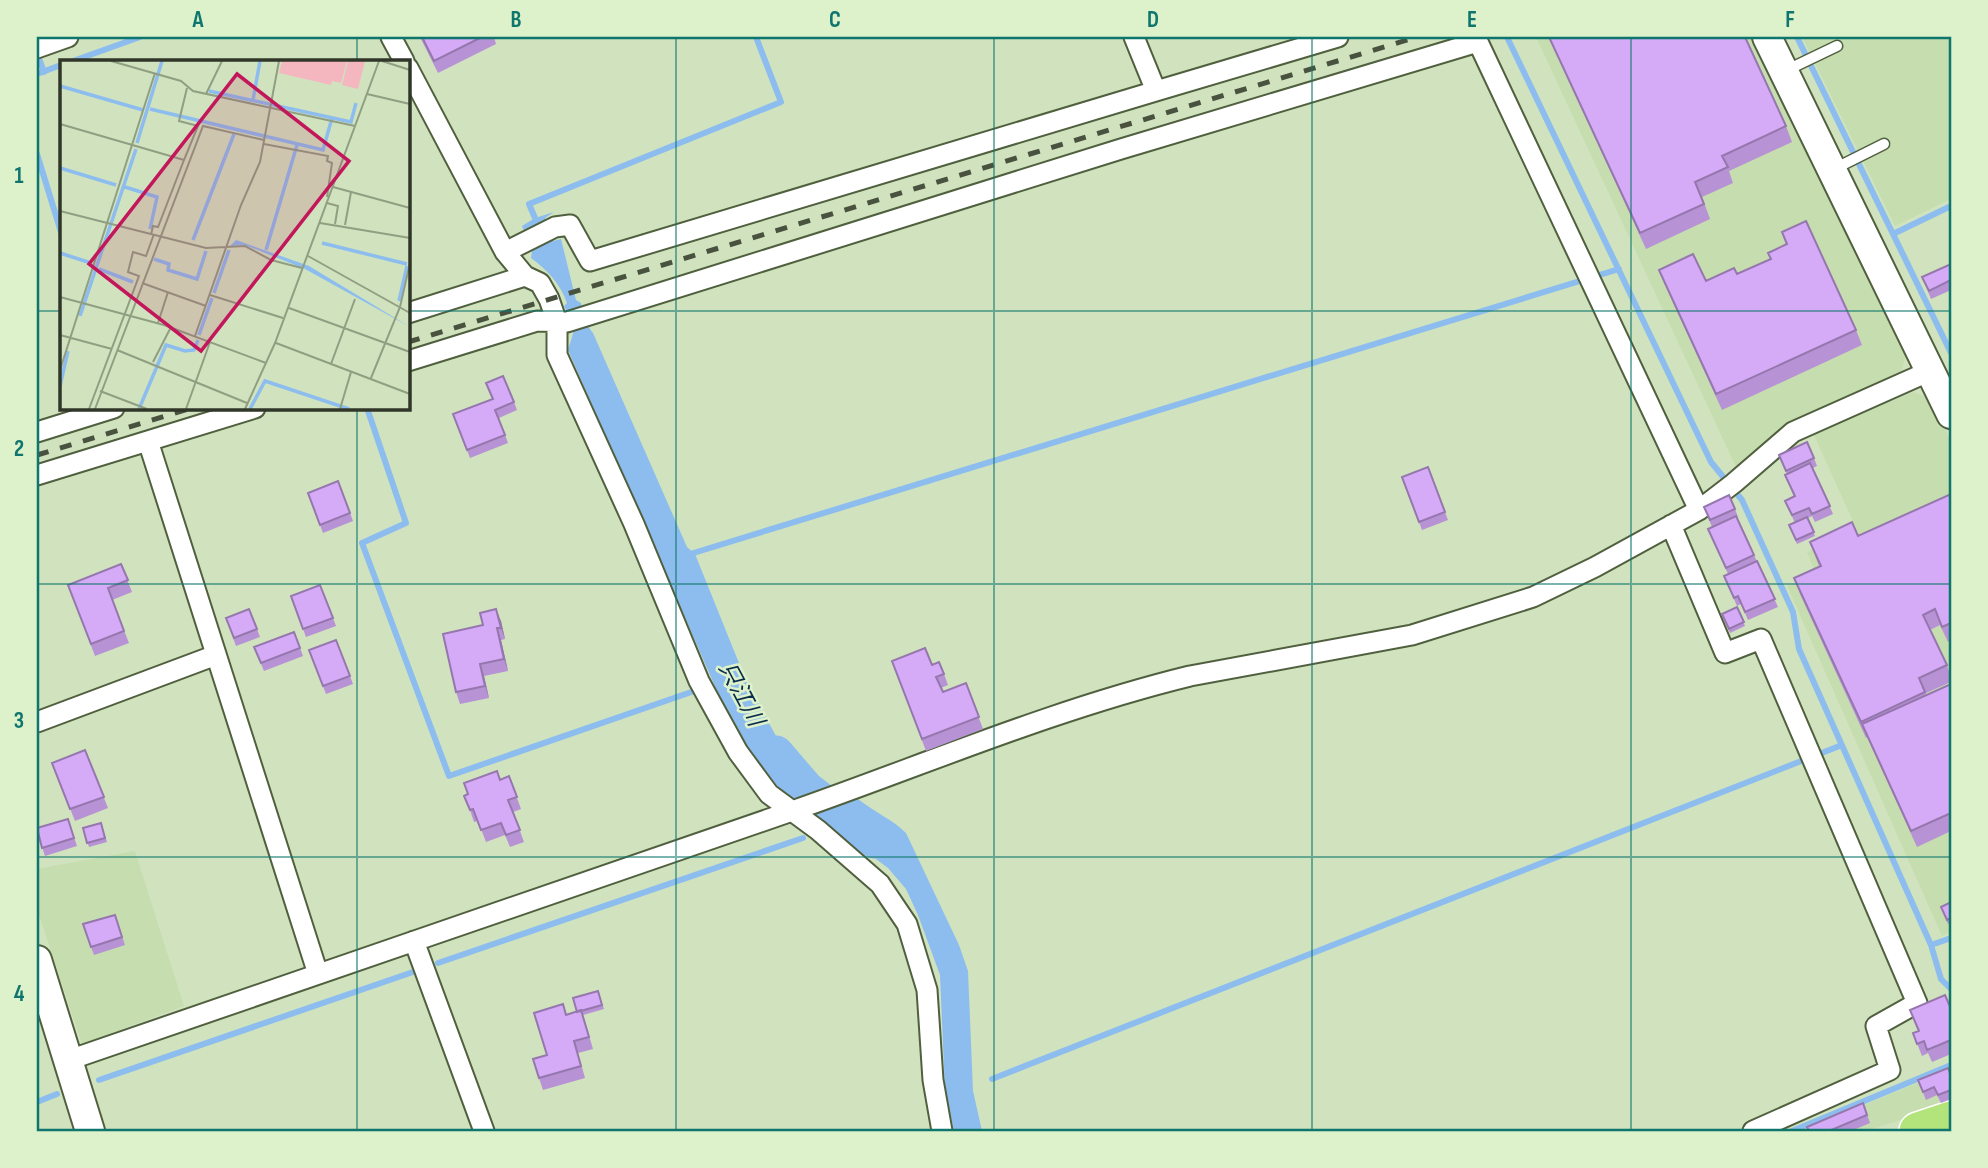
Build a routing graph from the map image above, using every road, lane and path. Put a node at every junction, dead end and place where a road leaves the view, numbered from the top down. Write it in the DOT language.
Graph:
graph roads {
  1 [pos="68,37"];
  2 [pos="391,37"];
  3 [pos="1134,37"];
  4 [pos="1338,37"];
  5 [pos="1767,37"];
  6 [pos="41,46"];
  7 [pos="1837,46"];
  8 [pos="403,60"];
  9 [pos="1791,68"];
  10 [pos="410,71"];
  11 [pos="1156,91"];
  12 [pos="1884,144"];
  13 [pos="1840,166"];
  14 [pos="514,247"];
  15 [pos="525,276"];
  16 [pos="410,312"];
  17 [pos="562,322"];
  18 [pos="410,360"];
  19 [pos="1943,365"];
  20 [pos="108,410"];
  21 [pos="249,410"];
  22 [pos="1951,414"];
  23 [pos="37,432"];
  24 [pos="148,441"];
  25 [pos="37,475"];
  26 [pos="1699,510"];
  27 [pos="1671,525"];
  28 [pos="216,655"];
  29 [pos="37,722"];
  30 [pos="791,811"];
  31 [pos="414,941"];
  32 [pos="37,960"];
  33 [pos="318,974"];
  34 [pos="69,1060"];
  35 [pos="1951,1120"];
  36 [pos="90,1131"];
  37 [pos="484,1131"];
  38 [pos="942,1131"];
  39 [pos="1753,1131"];
  40 [pos="1917,1131"];
  1 -- 6 [label="street"];
  2 -- 8 [label="street"];
  3 -- 11 [label="street"];
  4 -- 11 [label="street"];
  5 -- 9 [label="street"];
  7 -- 9 [label="lane"];
  9 -- 13 [label="street"];
  10 -- 14 [label="street"];
  11 -- 14 [label="street"];
  12 -- 13 [label="lane"];
  13 -- 19 [label="street"];
  14 -- 15 [label="street"];
  15 -- 16 [label="street"];
  15 -- 17 [label="street"];
  17 -- 18 [label="street"];
  17 -- 26 [label="street"];
  17 -- 30 [label="street"];
  19 -- 22 [label="street"];
  19 -- 26 [label="street"];
  20 -- 23 [label="street"];
  21 -- 24 [label="street"];
  24 -- 25 [label="street"];
  24 -- 28 [label="street"];
  26 -- 27 [label="street"];
  27 -- 30 [label="street"];
  27 -- 39 [label="street"];
  28 -- 29 [label="street"];
  28 -- 33 [label="street"];
  30 -- 31 [label="street"];
  30 -- 38 [label="street"];
  31 -- 33 [label="street"];
  31 -- 37 [label="street"];
  32 -- 34 [label="street"];
  33 -- 34 [label="street"];
  34 -- 36 [label="street"];
  35 -- 40 [label="highway"];
}
